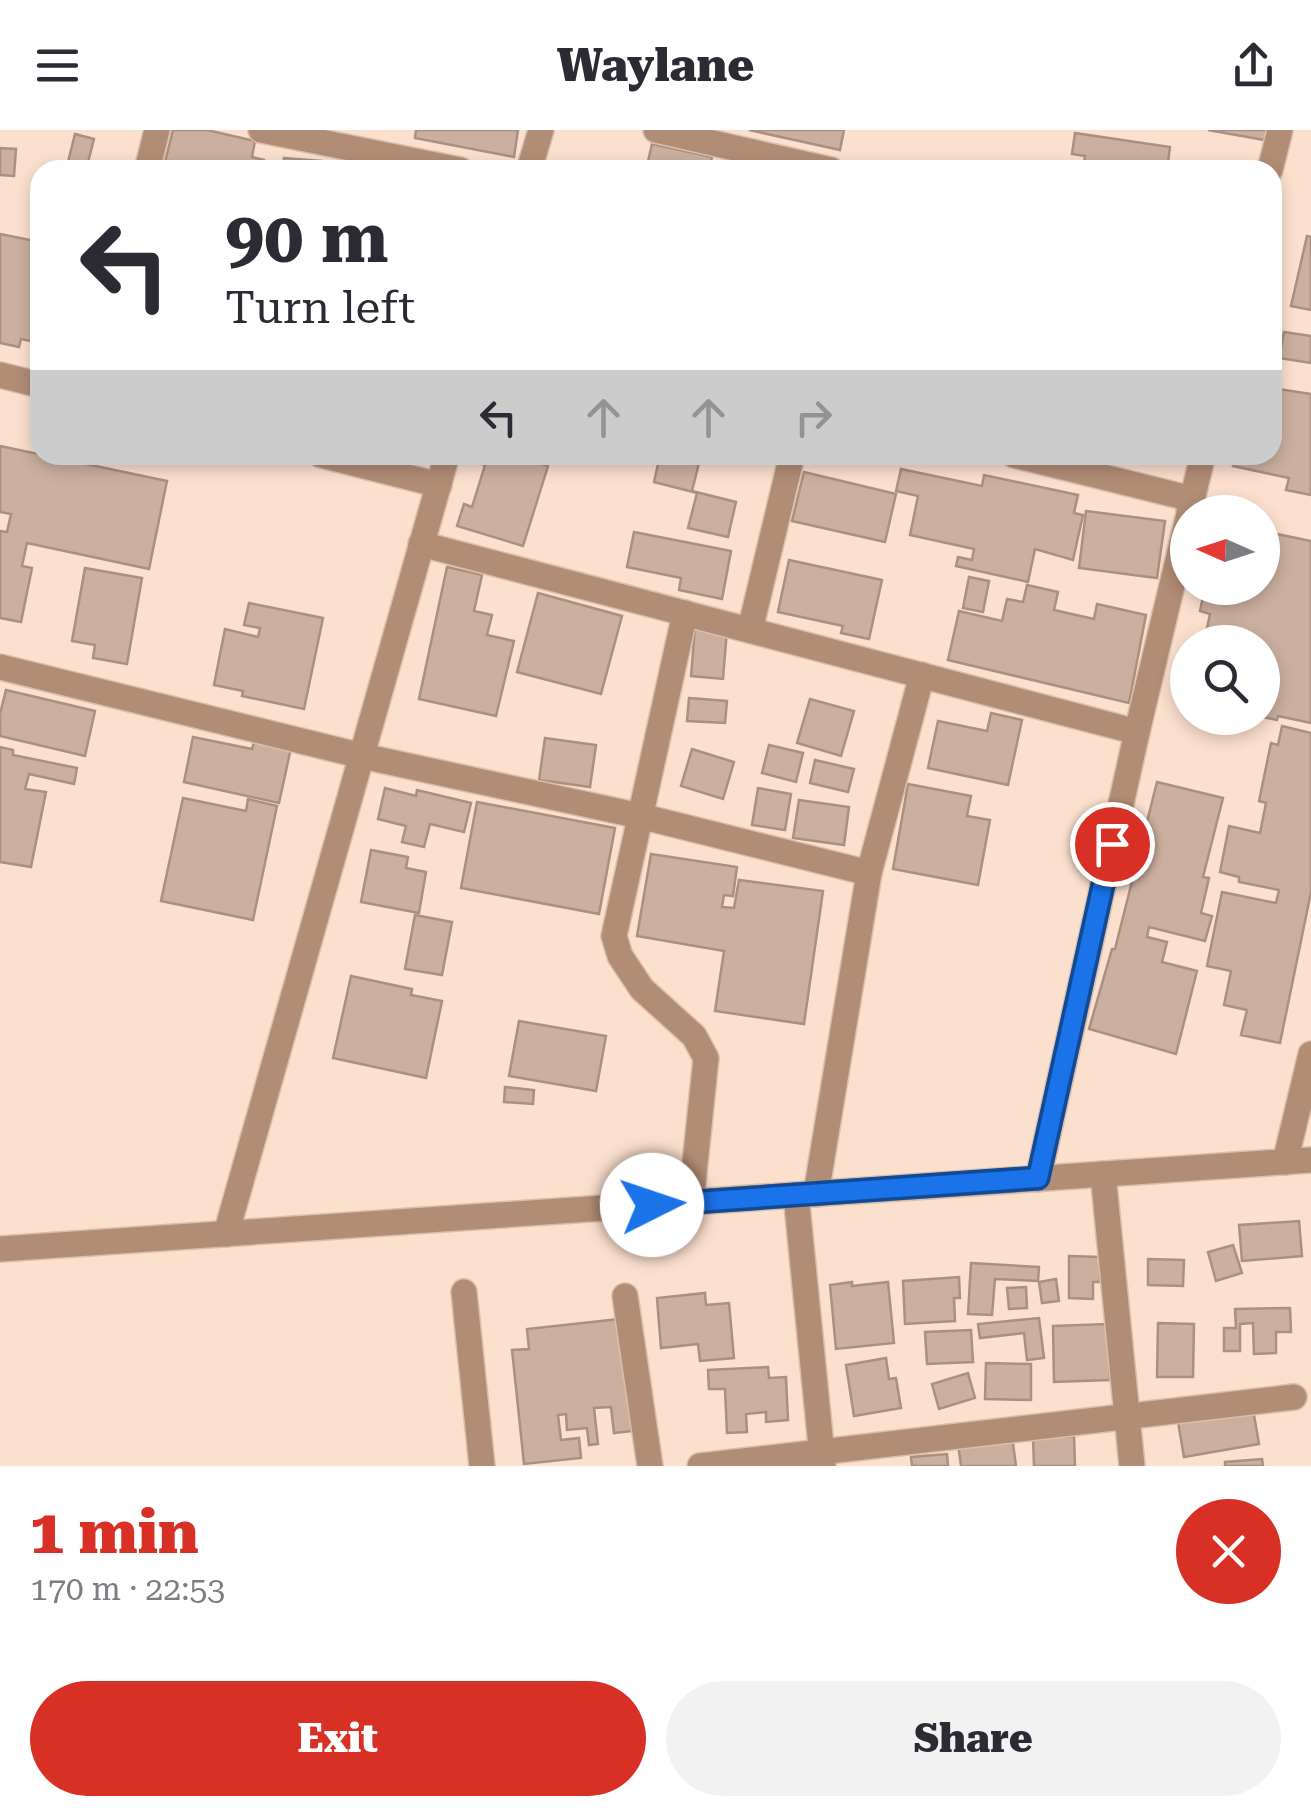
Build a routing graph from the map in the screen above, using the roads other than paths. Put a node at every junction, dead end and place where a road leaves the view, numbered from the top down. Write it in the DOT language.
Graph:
graph roads {
  1 [pos="157,130"];
  2 [pos="260,130"];
  3 [pos="541,130"];
  4 [pos="656,130"];
  5 [pos="1280,130"];
  6 [pos="150,160"];
  7 [pos="410,160"];
  8 [pos="532,160"];
  9 [pos="787,160"];
  10 [pos="1272,160"];
  11 [pos="0,374"];
  12 [pos="30,382"];
  13 [pos="360,465"];
  14 [pos="444,465"];
  15 [pos="790,465"];
  16 [pos="1046,465"];
  17 [pos="1200,465"];
  18 [pos="439,485"];
  19 [pos="1193,495"];
  20 [pos="1170,504"];
  21 [pos="422,544"];
  22 [pos="1170,594"];
  23 [pos="685,613"];
  24 [pos="750,630"];
  25 [pos="0,667"];
  26 [pos="922,675"];
  27 [pos="1137,732"];
  28 [pos="362,756"];
  29 [pos="640,816"];
  30 [pos="869,873"];
  31 [pos="1311,1054"];
  32 [pos="1311,1160"];
  33 [pos="1285,1162"];
  34 [pos="1103,1174"];
  35 [pos="1038,1178"];
  36 [pos="806,1194"];
  37 [pos="691,1202"];
  38 [pos="226,1234"];
  39 [pos="0,1250"];
  40 [pos="464,1292"];
  41 [pos="625,1296"];
  42 [pos="1294,1397"];
  43 [pos="1128,1416"];
  44 [pos="822,1459"];
  45 [pos="482,1466"];
  46 [pos="650,1466"];
  47 [pos="700,1466"];
  48 [pos="1132,1466"];
  1 -- 6 [label="street"];
  2 -- 7 [label="street"];
  3 -- 8 [label="street"];
  4 -- 9 [label="street"];
  5 -- 10 [label="street"];
  11 -- 12 [label="street"];
  13 -- 18 [label="street"];
  14 -- 18 [label="street"];
  15 -- 24 [label="street"];
  16 -- 20 [label="street"];
  17 -- 19 [label="street"];
  18 -- 21 [label="street"];
  21 -- 23 [label="street"];
  21 -- 28 [label="street"];
  22 -- 27 [label="street"];
  23 -- 24 [label="street"];
  23 -- 29 [label="street"];
  24 -- 26 [label="street"];
  25 -- 28 [label="street"];
  26 -- 27 [label="street"];
  26 -- 30 [label="street"];
  27 -- 35 [label="street"];
  28 -- 29 [label="street"];
  28 -- 38 [label="street"];
  29 -- 30 [label="street"];
  29 -- 37 [label="street"];
  30 -- 36 [label="street"];
  31 -- 33 [label="street"];
  32 -- 33 [label="street"];
  33 -- 34 [label="street"];
  34 -- 35 [label="street"];
  34 -- 43 [label="street"];
  35 -- 36 [label="street"];
  36 -- 37 [label="street"];
  36 -- 44 [label="street"];
  37 -- 38 [label="street"];
  38 -- 39 [label="street"];
  40 -- 45 [label="street"];
  41 -- 46 [label="street"];
  42 -- 43 [label="street"];
  43 -- 44 [label="street"];
  43 -- 48 [label="street"];
  44 -- 47 [label="street"];
}
